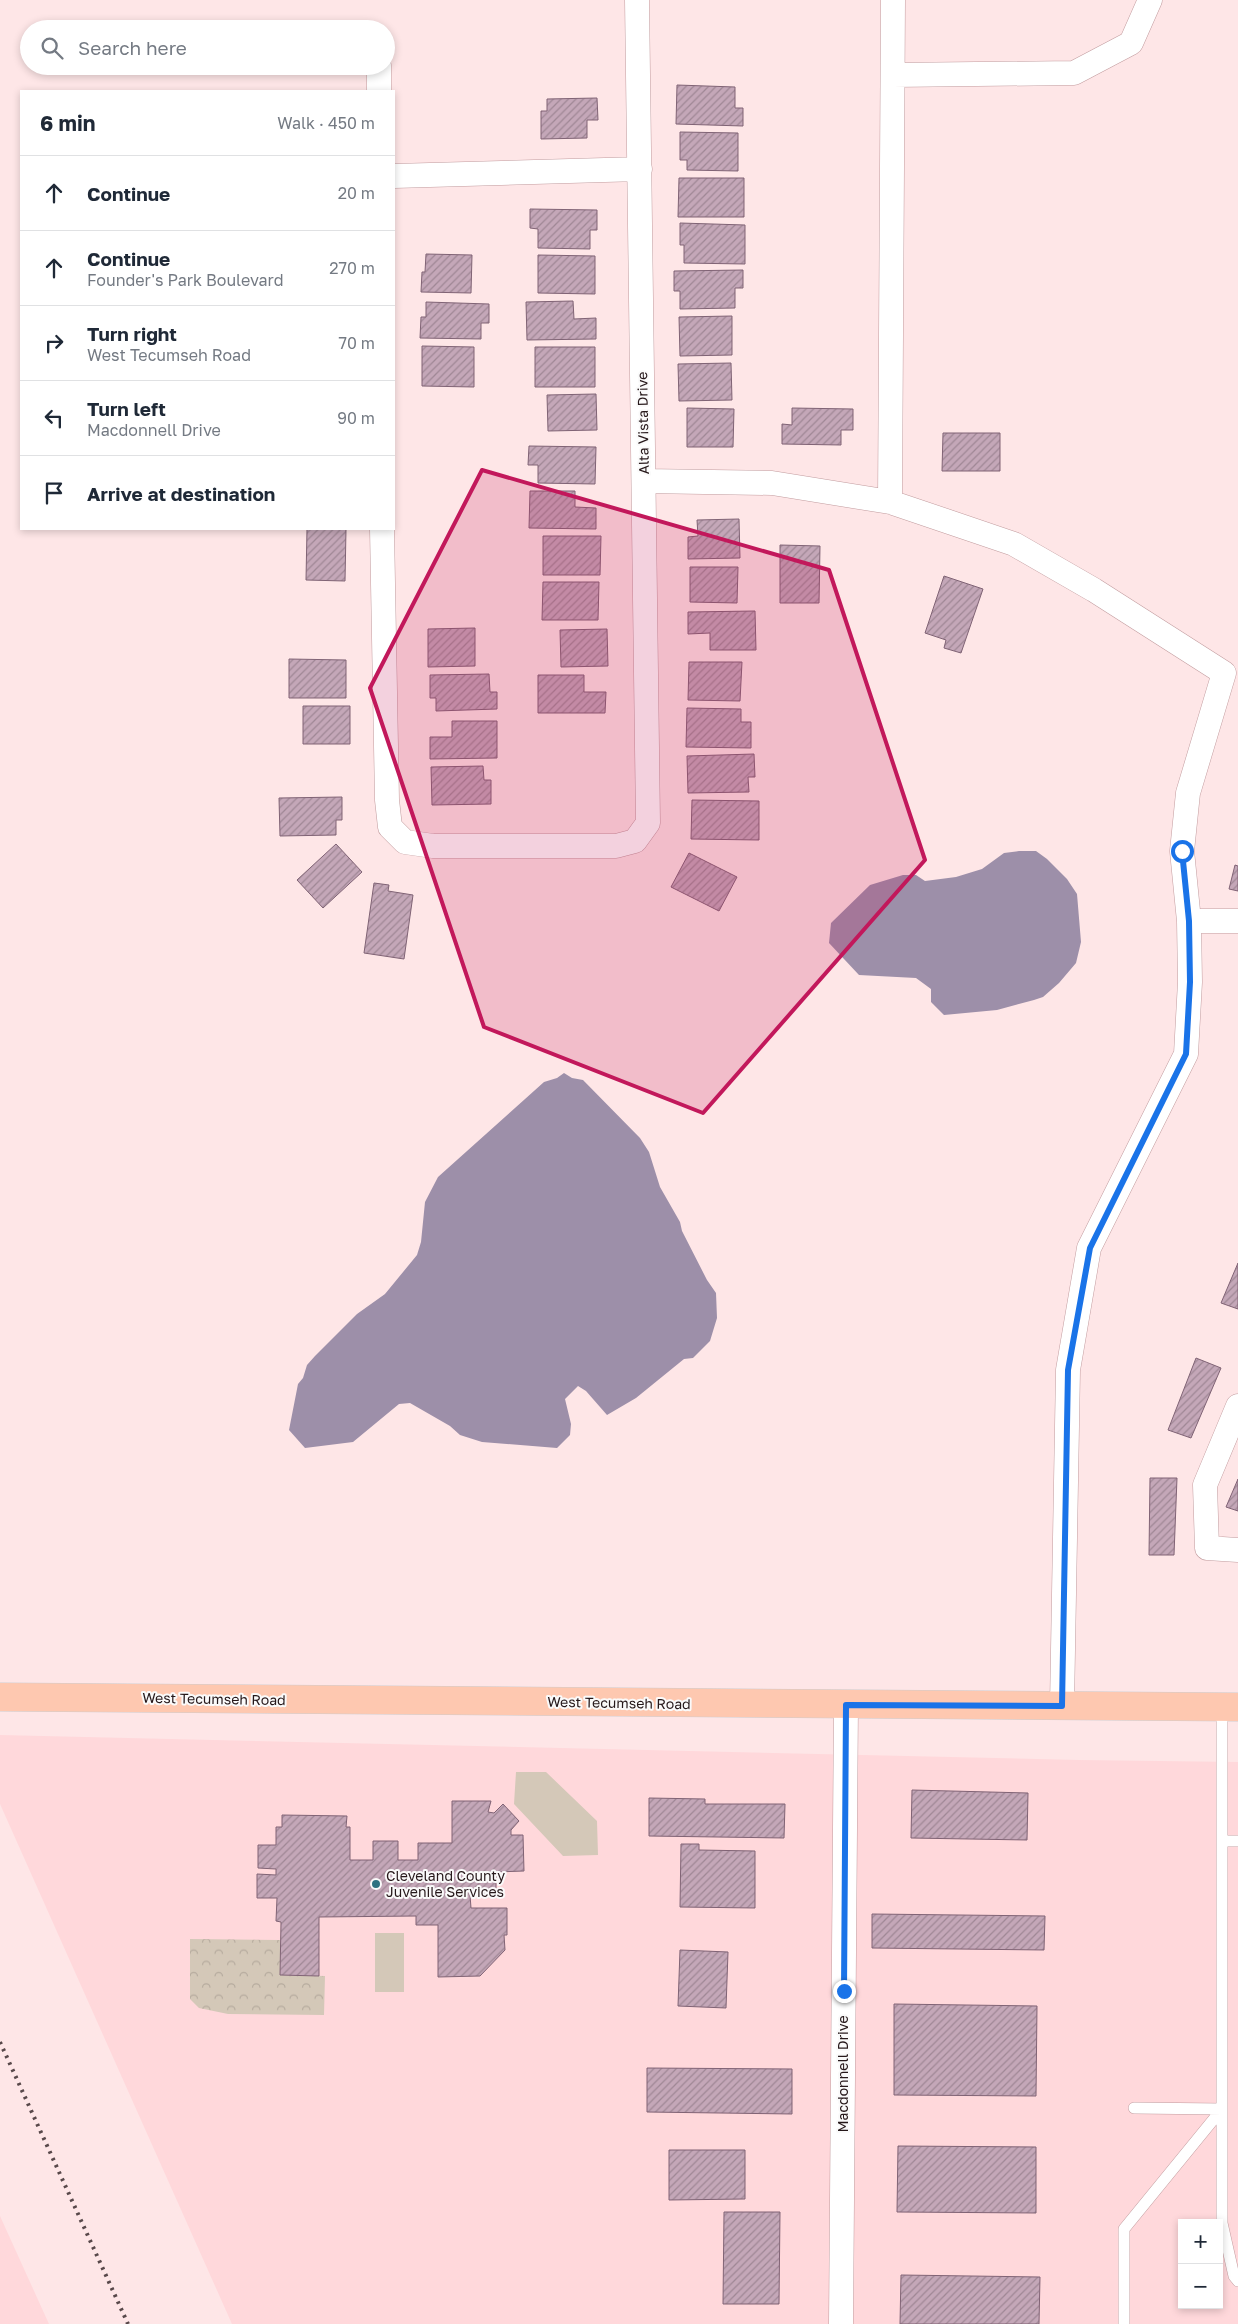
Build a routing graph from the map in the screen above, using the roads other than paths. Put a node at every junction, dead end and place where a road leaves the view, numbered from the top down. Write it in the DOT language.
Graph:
graph roads {
  1 [pos="638,0"];
  2 [pos="893,0"];
  3 [pos="1150,0"];
  4 [pos="378,75"];
  5 [pos="893,75"];
  6 [pos="379,90"];
  7 [pos="640,169"];
  8 [pos="395,176"];
  9 [pos="644,481"];
  10 [pos="890,502"];
  11 [pos="382,530"];
  12 [pos="1231,675"];
  13 [pos="1189,921"];
  14 [pos="1238,921"];
  15 [pos="1238,1406"];
  16 [pos="1238,1550"];
  17 [pos="0,1698"];
  18 [pos="846,1705"];
  19 [pos="1062,1706"];
  20 [pos="1230,1707"];
  21 [pos="1222,1841"];
  22 [pos="1238,1841"];
  23 [pos="1134,2108"];
  24 [pos="1222,2109"];
  25 [pos="1238,2281"];
  26 [pos="841,2324"];
  27 [pos="1124,2324"];
  1 -- 7 [label="street, Alta Vista Drive"];
  2 -- 5 [label="street"];
  3 -- 5 [label="street"];
  4 -- 6 [label="street"];
  5 -- 10 [label="street"];
  7 -- 8 [label="street"];
  7 -- 9 [label="street, Alta Vista Drive"];
  9 -- 10 [label="street"];
  9 -- 11 [label="street, Alta Vista Drive"];
  10 -- 12 [label="street"];
  12 -- 13 [label="street"];
  13 -- 14 [label="street"];
  13 -- 19 [label="street"];
  15 -- 16 [label="street"];
  17 -- 18 [label="main road, West Tecumseh Road"];
  18 -- 19 [label="main road, West Tecumseh Road"];
  18 -- 26 [label="street, Macdonnell Drive"];
  19 -- 20 [label="main road, West Tecumseh Road"];
  20 -- 21 [label="lane"];
  21 -- 22 [label="lane"];
  21 -- 24 [label="lane"];
  23 -- 24 [label="lane"];
  24 -- 25 [label="lane"];
  24 -- 27 [label="lane"];
}
